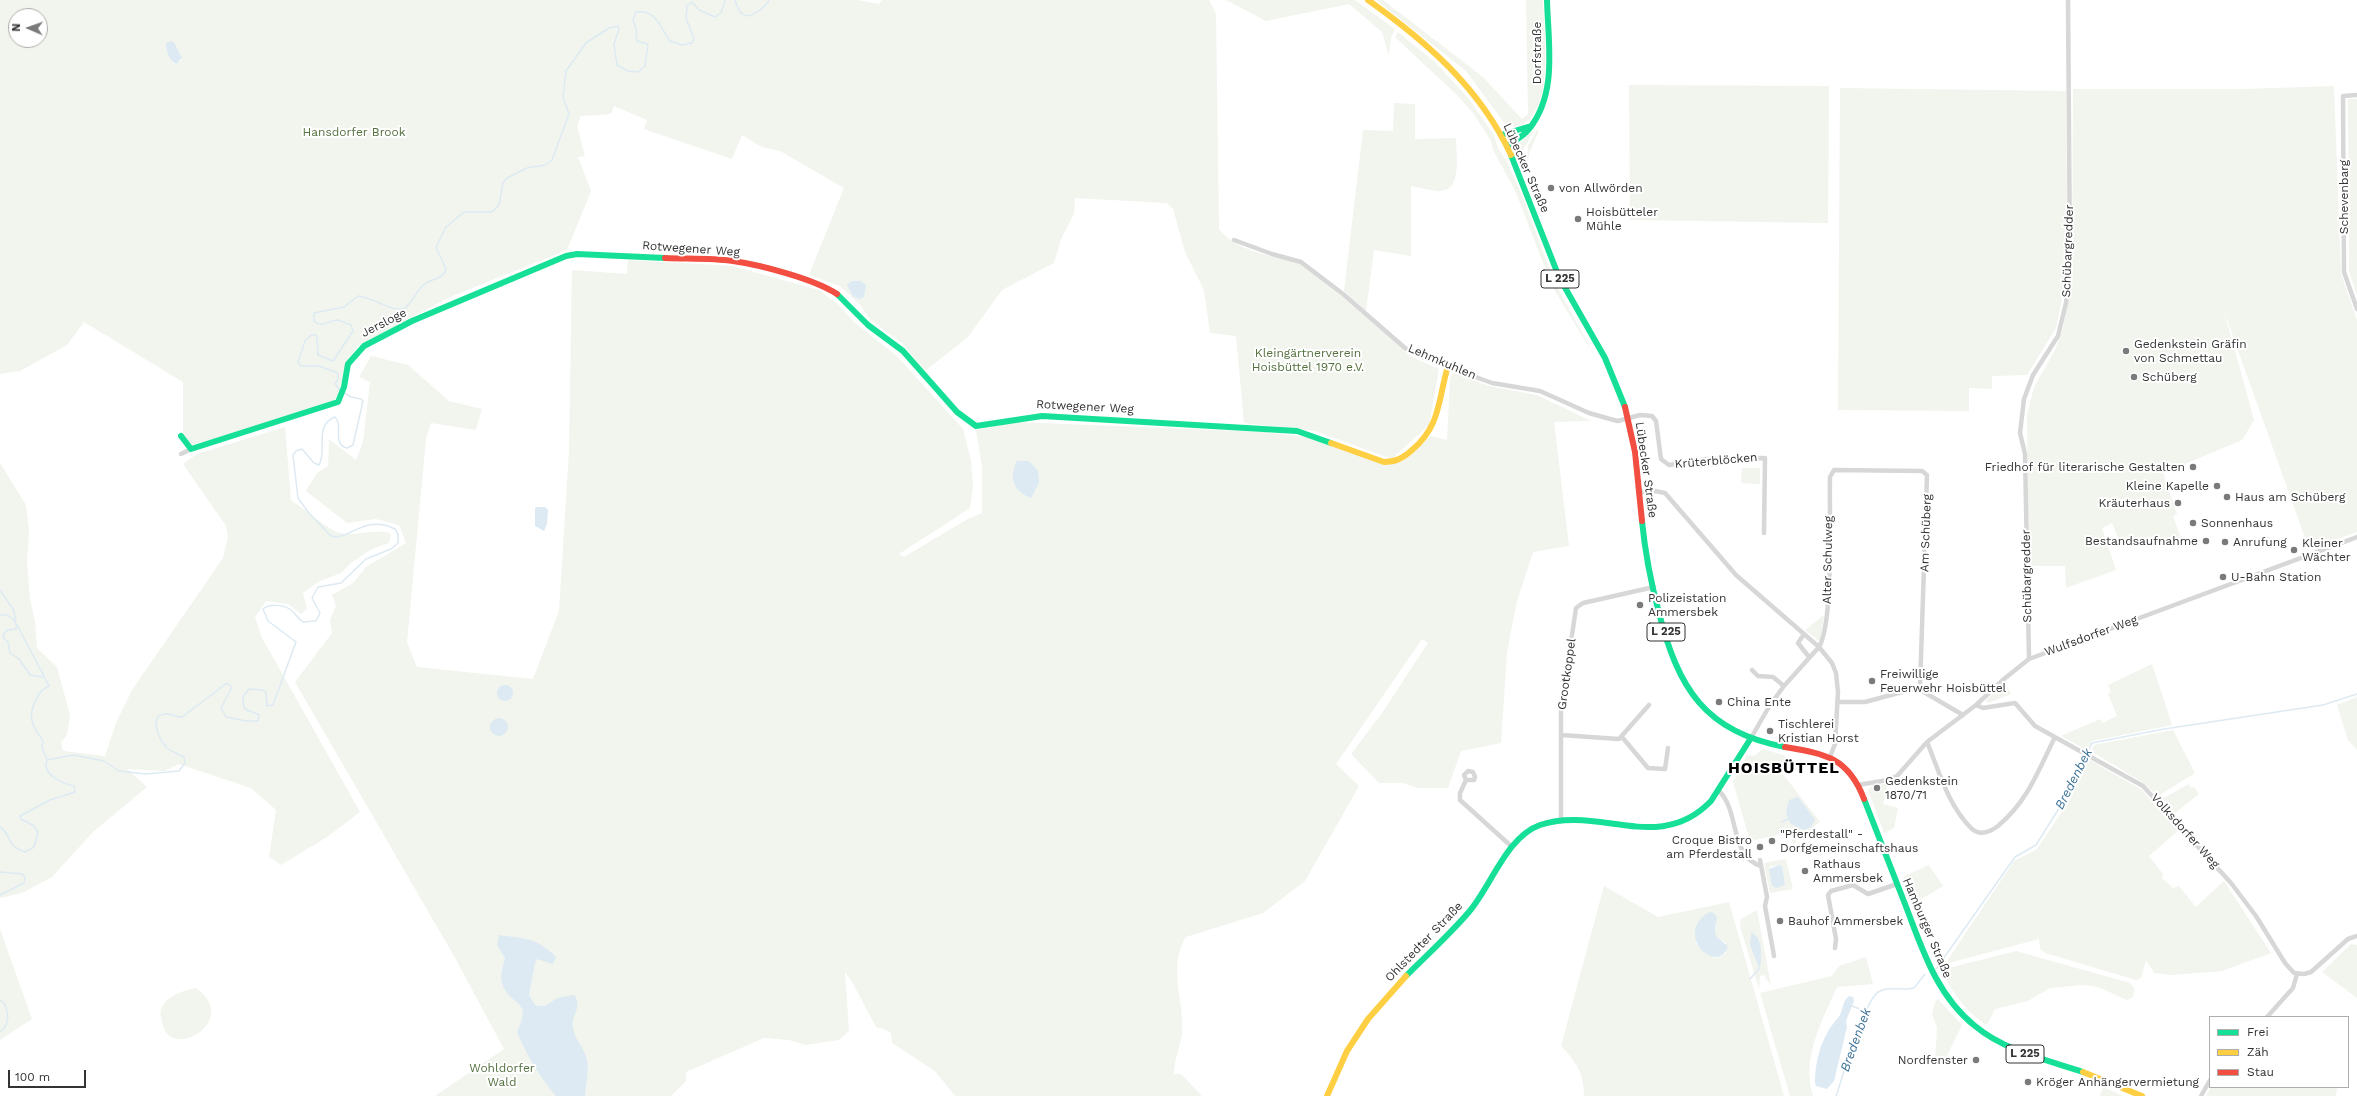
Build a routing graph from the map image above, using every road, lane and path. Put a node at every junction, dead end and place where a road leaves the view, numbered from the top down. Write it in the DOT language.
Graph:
graph roads {
  1 [pos="1368,0"];
  2 [pos="1547,0"];
  3 [pos="2068,0"];
  4 [pos="2357,94"];
  5 [pos="1531,126"];
  6 [pos="1502,136"];
  7 [pos="1507,146"];
  8 [pos="1234,240"];
  9 [pos="571,255"];
  10 [pos="2357,309"];
  11 [pos="1448,366"];
  12 [pos="1628,417"];
  13 [pos="181,436"];
  14 [pos="191,449"];
  15 [pos="181,454"];
  16 [pos="1832,472"];
  17 [pos="1639,492"];
  18 [pos="1764,533"];
  19 [pos="2357,537"];
  20 [pos="1654,587"];
  21 [pos="1804,634"];
  22 [pos="1819,647"];
  23 [pos="1808,657"];
  24 [pos="2029,659"];
  25 [pos="1752,670"];
  26 [pos="1784,686"];
  27 [pos="1920,688"];
  28 [pos="1837,702"];
  29 [pos="1649,705"];
  30 [pos="1976,705"];
  31 [pos="1963,715"];
  32 [pos="1561,735"];
  33 [pos="1622,737"];
  34 [pos="2055,737"];
  35 [pos="1751,738"];
  36 [pos="1928,742"];
  37 [pos="1668,748"];
  38 [pos="1830,757"];
  39 [pos="1466,780"];
  40 [pos="1858,785"];
  41 [pos="1719,791"];
  42 [pos="1561,821"];
  43 [pos="1511,846"];
  44 [pos="1760,860"];
  45 [pos="1761,866"];
  46 [pos="1897,884"];
  47 [pos="2357,936"];
  48 [pos="1835,948"];
  49 [pos="1774,956"];
  50 [pos="2297,974"];
  51 [pos="2268,1016"];
  52 [pos="2209,1082"];
  53 [pos="1328,1096"];
  54 [pos="2142,1096"];
  55 [pos="2201,1096"];
  1 -- 6 [label="street, Lübecker Straße / L 225"];
  2 -- 5 [label="street, Dorfstraße"];
  3 -- 24 [label="street, Schübargredder"];
  4 -- 10 [label="street, Schevenbarg"];
  5 -- 6 [label="street"];
  5 -- 7 [label="street, Dorfstraße"];
  6 -- 7 [label="street, Lübecker Straße / L 225"];
  7 -- 12 [label="street, Lübecker Straße / L 225"];
  8 -- 11 [label="street, Lehmkuhlen"];
  9 -- 11 [label="street, Rotwegener Weg"];
  9 -- 14 [label="street, Jersloge"];
  11 -- 12 [label="street, Lehmkuhlen"];
  12 -- 17 [label="street, Lübecker Straße / L 225"];
  12 -- 18 [label="street, Krüterblöcken"];
  13 -- 14 [label="street"];
  14 -- 15 [label="street, Jersloge"];
  16 -- 22 [label="street, Alter Schulweg"];
  16 -- 27 [label="street, Am Schüberg"];
  17 -- 20 [label="street, Lübecker Straße / L 225"];
  17 -- 21 [label="street"];
  19 -- 24 [label="street, Wulfsdorfer Weg"];
  20 -- 32 [label="street, Grootkoppel"];
  20 -- 35 [label="street, Lübecker Straße / L 225"];
  21 -- 22 [label="street"];
  21 -- 23 [label="street"];
  22 -- 23 [label="street"];
  22 -- 28 [label="street"];
  23 -- 26 [label="street"];
  24 -- 30 [label="street, Wulfsdorfer Weg"];
  25 -- 26 [label="street"];
  26 -- 35 [label="street"];
  27 -- 28 [label="street"];
  27 -- 31 [label="street"];
  28 -- 38 [label="street"];
  29 -- 33 [label="street"];
  30 -- 31 [label="street, Wulfsdorfer Weg"];
  30 -- 34 [label="street, Volksdorfer Weg"];
  31 -- 36 [label="street, Wulfsdorfer Weg"];
  32 -- 33 [label="street"];
  32 -- 42 [label="street, Grootkoppel"];
  33 -- 37 [label="street"];
  34 -- 36 [label="street"];
  34 -- 50 [label="street, Volksdorfer Weg"];
  35 -- 38 [label="street, Lübecker Straße / L 225"];
  35 -- 41 [label="street, Ohlstedter Straße"];
  36 -- 40 [label="street, Wulfsdorfer Weg"];
  38 -- 40 [label="street, Hamburger Straße / L 225"];
  39 -- 43 [label="street"];
  40 -- 46 [label="street, Hamburger Straße / L 225"];
  41 -- 42 [label="street, Ohlstedter Straße"];
  41 -- 45 [label="street"];
  42 -- 43 [label="street, Ohlstedter Straße"];
  43 -- 53 [label="street, Ohlstedter Straße"];
  44 -- 45 [label="street"];
  45 -- 49 [label="street"];
  46 -- 48 [label="street"];
  46 -- 54 [label="street, Hamburger Straße / L 225"];
  47 -- 50 [label="street"];
  50 -- 51 [label="street"];
  52 -- 55 [label="street"];
}
